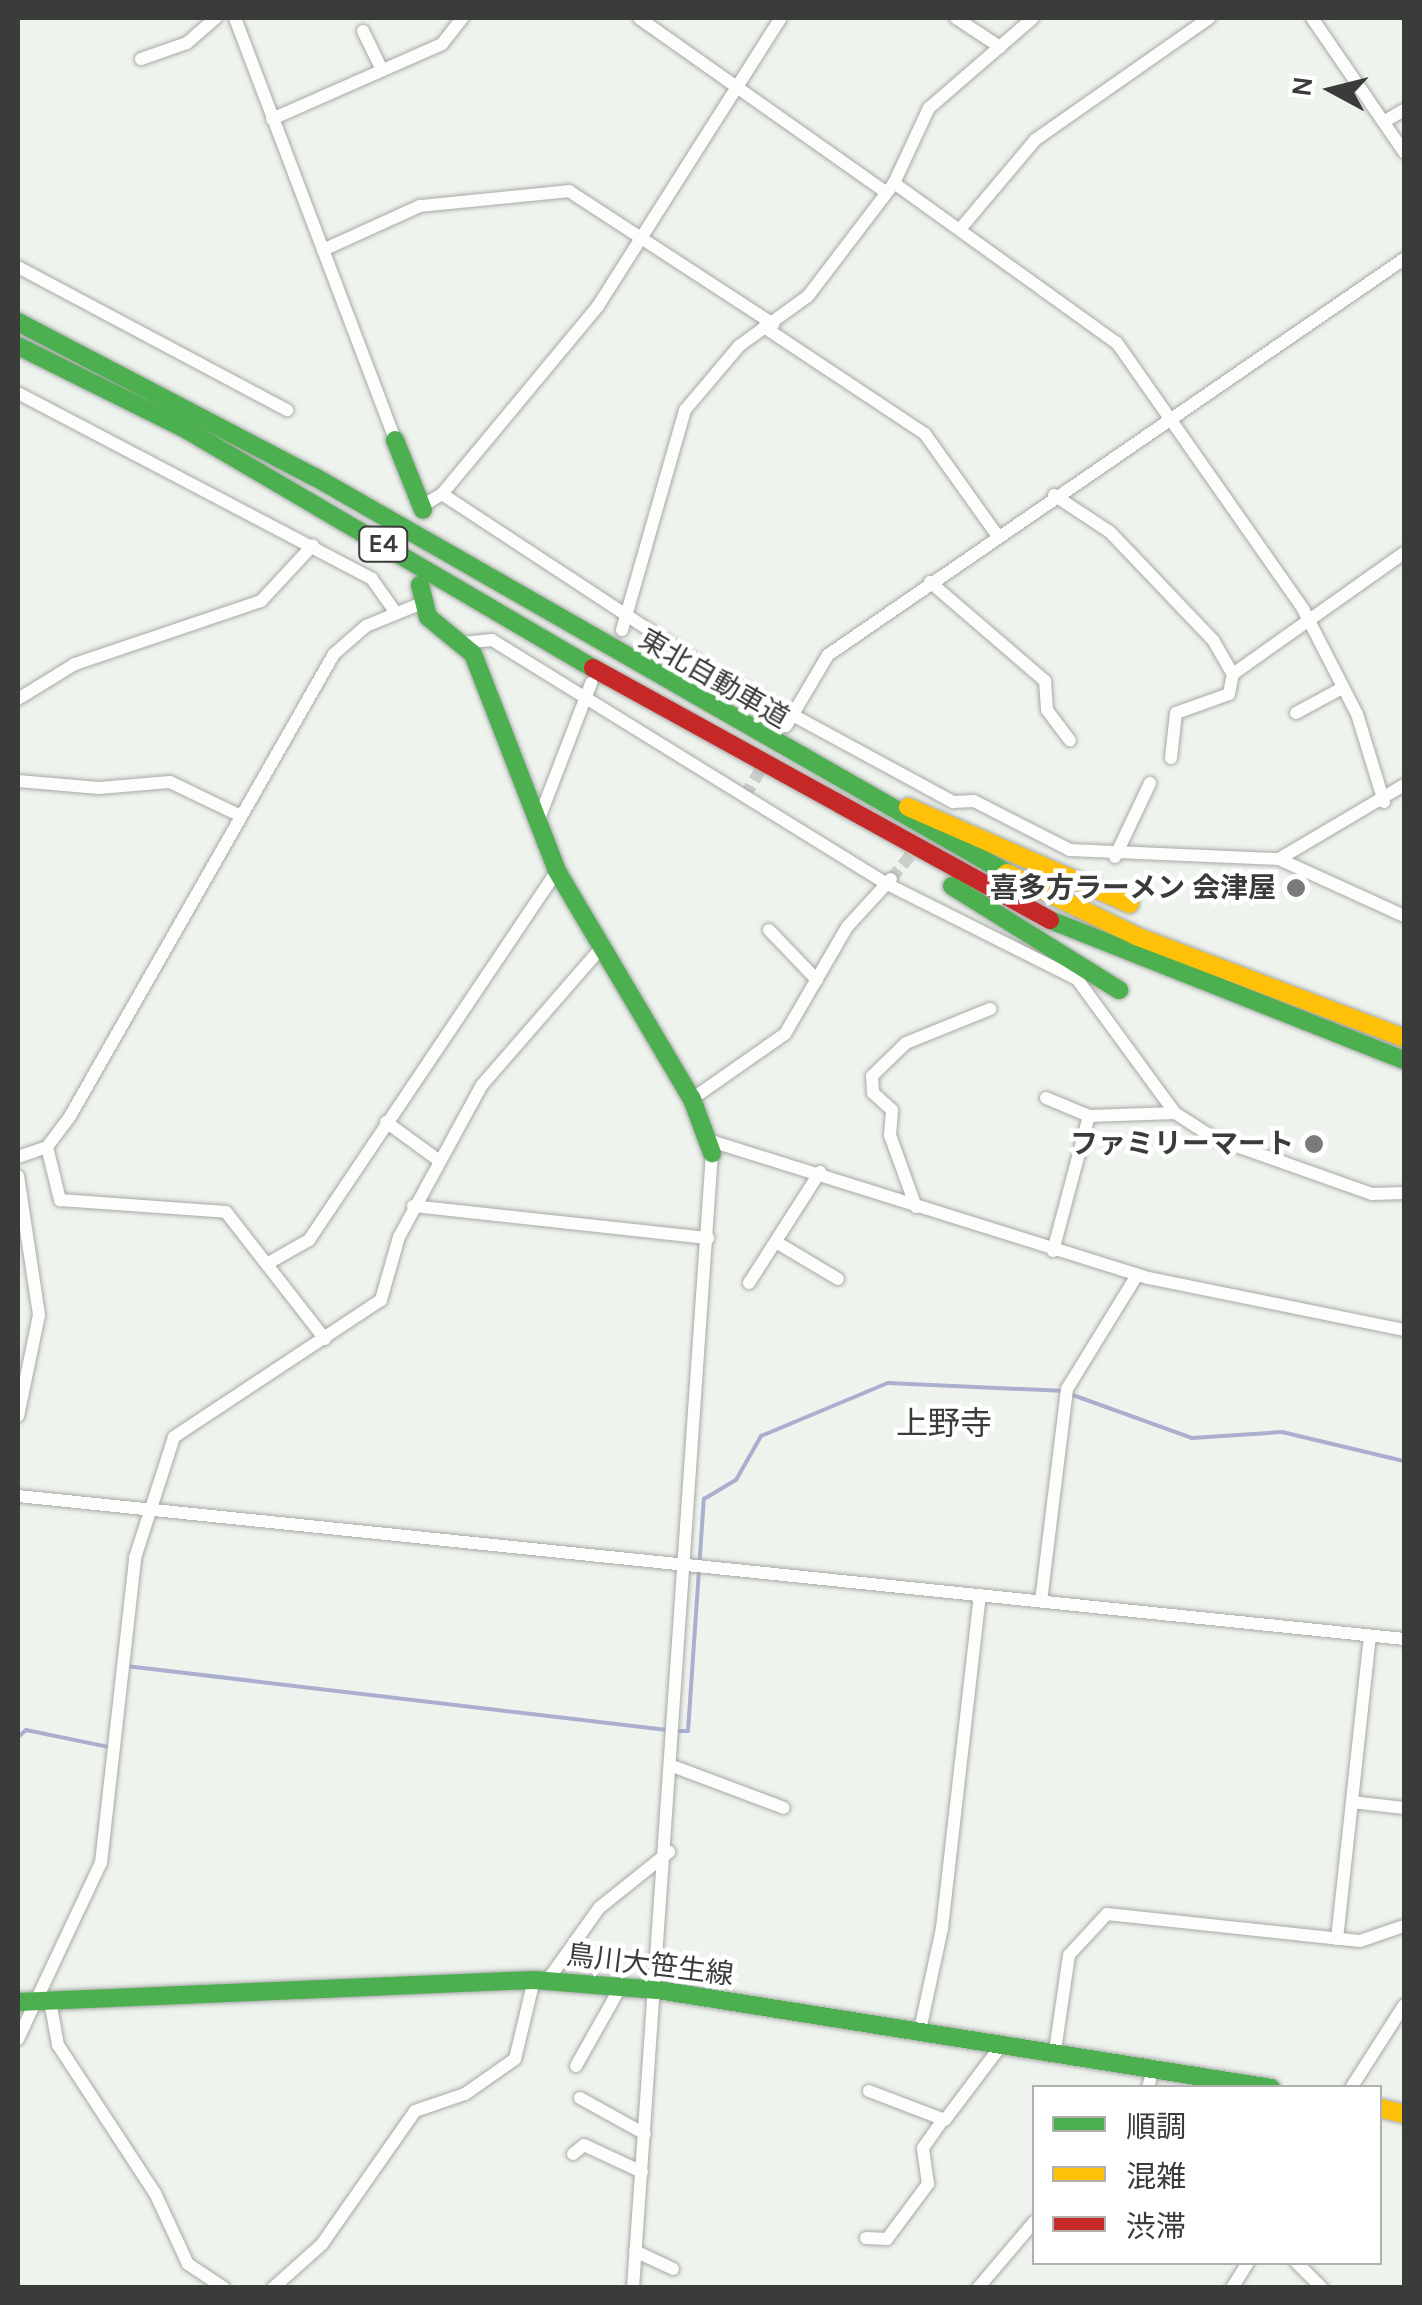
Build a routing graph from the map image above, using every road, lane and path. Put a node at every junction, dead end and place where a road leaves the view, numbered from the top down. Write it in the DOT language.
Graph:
graph roads {
  1 [pos="216,18"];
  2 [pos="237,18"];
  3 [pos="462,18"];
  4 [pos="639,18"];
  5 [pos="781,18"];
  6 [pos="956,18"];
  7 [pos="1033,18"];
  8 [pos="1209,18"];
  9 [pos="1312,18"];
  10 [pos="363,31"];
  11 [pos="1000,47"];
  12 [pos="141,59"];
  13 [pos="382,70"];
  14 [pos="736,85"];
  15 [pos="1404,110"];
  16 [pos="272,119"];
  17 [pos="1385,121"];
  18 [pos="1404,152"];
  19 [pos="890,188"];
  20 [pos="961,228"];
  21 [pos="643,234"];
  22 [pos="323,250"];
  23 [pos="1404,258"];
  24 [pos="18,267"];
  25 [pos="18,322"];
  26 [pos="769,325"];
  27 [pos="18,346"];
  28 [pos="18,393"];
  29 [pos="288,410"];
  30 [pos="1167,416"];
  31 [pos="394,440"];
  32 [pos="442,494"];
  33 [pos="1054,496"];
  34 [pos="423,508"];
  35 [pos="997,535"];
  36 [pos="312,545"];
  37 [pos="1404,554"];
  38 [pos="930,582"];
  39 [pos="421,594"];
  40 [pos="396,613"];
  41 [pos="1309,620"];
  42 [pos="625,624"];
  43 [pos="464,643"];
  44 [pos="1232,674"];
  45 [pos="591,683"];
  46 [pos="1342,688"];
  47 [pos="583,696"];
  48 [pos="18,699"];
  49 [pos="1296,713"];
  50 [pos="730,720"];
  51 [pos="789,720"];
  52 [pos="1070,740"];
  53 [pos="740,756"];
  54 [pos="1171,758"];
  55 [pos="18,781"];
  56 [pos="1150,784"];
  57 [pos="1404,785"];
  58 [pos="1384,802"];
  59 [pos="239,815"];
  60 [pos="537,824"];
  61 [pos="1115,857"];
  62 [pos="1279,859"];
  63 [pos="557,871"];
  64 [pos="889,882"];
  65 [pos="1130,904"];
  66 [pos="1404,916"];
  67 [pos="769,930"];
  68 [pos="601,948"];
  69 [pos="817,980"];
  70 [pos="1119,990"];
  71 [pos="990,1009"];
  72 [pos="1404,1038"];
  73 [pos="1404,1060"];
  74 [pos="692,1098"];
  75 [pos="1046,1098"];
  76 [pos="1175,1114"];
  77 [pos="1089,1116"];
  78 [pos="386,1122"];
  79 [pos="712,1147"];
  80 [pos="47,1148"];
  81 [pos="18,1158"];
  82 [pos="437,1159"];
  83 [pos="820,1172"];
  84 [pos="18,1176"];
  85 [pos="1404,1193"];
  86 [pos="20,1196"];
  87 [pos="413,1206"];
  88 [pos="916,1207"];
  89 [pos="23,1235"];
  90 [pos="708,1238"];
  91 [pos="776,1242"];
  92 [pos="1053,1251"];
  93 [pos="272,1261"];
  94 [pos="1137,1275"];
  95 [pos="838,1279"];
  96 [pos="749,1283"];
  97 [pos="1404,1330"];
  98 [pos="325,1339"];
  99 [pos="18,1416"];
  100 [pos="18,1496"];
  101 [pos="144,1510"];
  102 [pos="688,1565"];
  103 [pos="980,1595"];
  104 [pos="1041,1602"];
  105 [pos="1370,1636"];
  106 [pos="1404,1640"];
  107 [pos="675,1767"];
  108 [pos="1352,1802"];
  109 [pos="784,1808"];
  110 [pos="1404,1808"];
  111 [pos="669,1852"];
  112 [pos="1404,1926"];
  113 [pos="1337,1939"];
  114 [pos="541,1980"];
  115 [pos="621,1986"];
  116 [pos="658,1990"];
  117 [pos="33,2002"];
  118 [pos="1404,2005"];
  119 [pos="920,2030"];
  120 [pos="18,2039"];
  121 [pos="1002,2043"];
  122 [pos="1055,2050"];
  123 [pos="576,2066"];
  124 [pos="1154,2066"];
  125 [pos="1149,2085"];
  126 [pos="1255,2085"];
  127 [pos="1354,2085"];
  128 [pos="869,2091"];
  129 [pos="580,2098"];
  130 [pos="942,2119"];
  131 [pos="645,2134"];
  132 [pos="573,2154"];
  133 [pos="642,2172"];
  134 [pos="1032,2224"];
  135 [pos="866,2238"];
  136 [pos="636,2251"];
  137 [pos="1246,2265"];
  138 [pos="1299,2265"];
  139 [pos="673,2269"];
  140 [pos="224,2288"];
  141 [pos="273,2288"];
  142 [pos="633,2288"];
  143 [pos="978,2288"];
  144 [pos="1232,2288"];
  145 [pos="1322,2288"];
  1 -- 12 [label="street"];
  2 -- 16 [label="street"];
  3 -- 13 [label="street"];
  4 -- 14 [label="street"];
  5 -- 14 [label="street"];
  6 -- 11 [label="street"];
  7 -- 11 [label="street"];
  8 -- 20 [label="street"];
  9 -- 17 [label="street"];
  10 -- 13 [label="street"];
  11 -- 19 [label="street"];
  13 -- 16 [label="street"];
  14 -- 19 [label="street"];
  14 -- 21 [label="street"];
  15 -- 17 [label="street"];
  16 -- 22 [label="street"];
  17 -- 18 [label="street"];
  19 -- 20 [label="street"];
  19 -- 26 [label="street"];
  20 -- 30 [label="street"];
  21 -- 22 [label="street"];
  21 -- 26 [label="street"];
  21 -- 32 [label="street"];
  22 -- 31 [label="street"];
  23 -- 30 [label="street"];
  24 -- 29 [label="street"];
  25 -- 50 [label="main road, 東北自動車道 / E4"];
  26 -- 35 [label="street"];
  26 -- 42 [label="street"];
  27 -- 53 [label="main road, 東北自動車道 / E4"];
  28 -- 36 [label="street"];
  30 -- 33 [label="street"];
  30 -- 41 [label="street"];
  31 -- 34 [label="main road"];
  32 -- 34 [label="street"];
  32 -- 42 [label="street"];
  33 -- 35 [label="street"];
  33 -- 44 [label="street"];
  35 -- 38 [label="street"];
  36 -- 40 [label="street"];
  36 -- 48 [label="street"];
  37 -- 41 [label="street"];
  38 -- 51 [label="street"];
  38 -- 52 [label="street"];
  39 -- 40 [label="street"];
  39 -- 43 [label="main road"];
  40 -- 59 [label="street"];
  41 -- 44 [label="street"];
  41 -- 46 [label="street"];
  42 -- 51 [label="street"];
  43 -- 47 [label="street"];
  43 -- 60 [label="main road"];
  44 -- 54 [label="street"];
  45 -- 47 [label="street"];
  46 -- 49 [label="street"];
  46 -- 58 [label="street"];
  47 -- 60 [label="street"];
  47 -- 64 [label="street"];
  50 -- 65 [label="main road"];
  50 -- 72 [label="main road, 東北自動車道 / E4"];
  51 -- 61 [label="street"];
  53 -- 70 [label="main road"];
  53 -- 73 [label="main road, 東北自動車道 / E4"];
  55 -- 59 [label="street"];
  56 -- 61 [label="street"];
  57 -- 58 [label="street"];
  58 -- 62 [label="street"];
  59 -- 80 [label="street"];
  60 -- 63 [label="main road"];
  61 -- 62 [label="street"];
  62 -- 66 [label="street"];
  63 -- 68 [label="main road"];
  63 -- 78 [label="street"];
  64 -- 69 [label="street"];
  64 -- 76 [label="street"];
  67 -- 69 [label="street"];
  68 -- 74 [label="main road"];
  68 -- 82 [label="street"];
  69 -- 74 [label="street"];
  71 -- 88 [label="street"];
  74 -- 79 [label="main road"];
  75 -- 77 [label="street"];
  76 -- 77 [label="street"];
  76 -- 85 [label="street"];
  77 -- 92 [label="street"];
  78 -- 82 [label="street"];
  78 -- 93 [label="street"];
  79 -- 83 [label="street"];
  79 -- 90 [label="street"];
  80 -- 81 [label="street"];
  80 -- 93 [label="street"];
  82 -- 87 [label="street"];
  83 -- 88 [label="street"];
  83 -- 91 [label="street"];
  84 -- 86 [label="street"];
  86 -- 89 [label="street"];
  87 -- 90 [label="street"];
  87 -- 98 [label="street"];
  88 -- 92 [label="street"];
  89 -- 99 [label="street"];
  90 -- 102 [label="street"];
  91 -- 95 [label="street"];
  91 -- 96 [label="street"];
  92 -- 94 [label="street"];
  93 -- 98 [label="street"];
  94 -- 97 [label="street"];
  94 -- 104 [label="street"];
  98 -- 101 [label="street"];
  100 -- 101 [label="street"];
  101 -- 102 [label="street"];
  101 -- 117 [label="street"];
  102 -- 103 [label="street"];
  102 -- 107 [label="street"];
  103 -- 104 [label="street"];
  103 -- 119 [label="street"];
  104 -- 105 [label="street"];
  105 -- 106 [label="street"];
  105 -- 108 [label="street"];
  107 -- 109 [label="street"];
  107 -- 111 [label="street"];
  108 -- 110 [label="street"];
  108 -- 113 [label="street"];
  111 -- 114 [label="street"];
  111 -- 116 [label="street"];
  112 -- 113 [label="street"];
  113 -- 122 [label="street"];
  114 -- 115 [label="main road, 鳥川大笹生線"];
  114 -- 117 [label="main road, 鳥川大笹生線"];
  114 -- 141 [label="street"];
  115 -- 116 [label="main road, 鳥川大笹生線"];
  115 -- 123 [label="street"];
  116 -- 119 [label="main road, 鳥川大笹生線"];
  116 -- 131 [label="street"];
  117 -- 120 [label="street"];
  117 -- 140 [label="street"];
  118 -- 127 [label="street"];
  119 -- 121 [label="main road, 鳥川大笹生線"];
  121 -- 122 [label="main road, 鳥川大笹生線"];
  121 -- 130 [label="street"];
  122 -- 124 [label="main road, 鳥川大笹生線"];
  124 -- 125 [label="street"];
  124 -- 126 [label="main road, 鳥川大笹生線"];
  128 -- 130 [label="street"];
  129 -- 131 [label="street"];
  130 -- 135 [label="street"];
  131 -- 133 [label="street"];
  132 -- 133 [label="street"];
  133 -- 136 [label="street"];
  134 -- 143 [label="street"];
  136 -- 139 [label="street"];
  136 -- 142 [label="street"];
  137 -- 144 [label="street"];
  138 -- 145 [label="street"];
}
